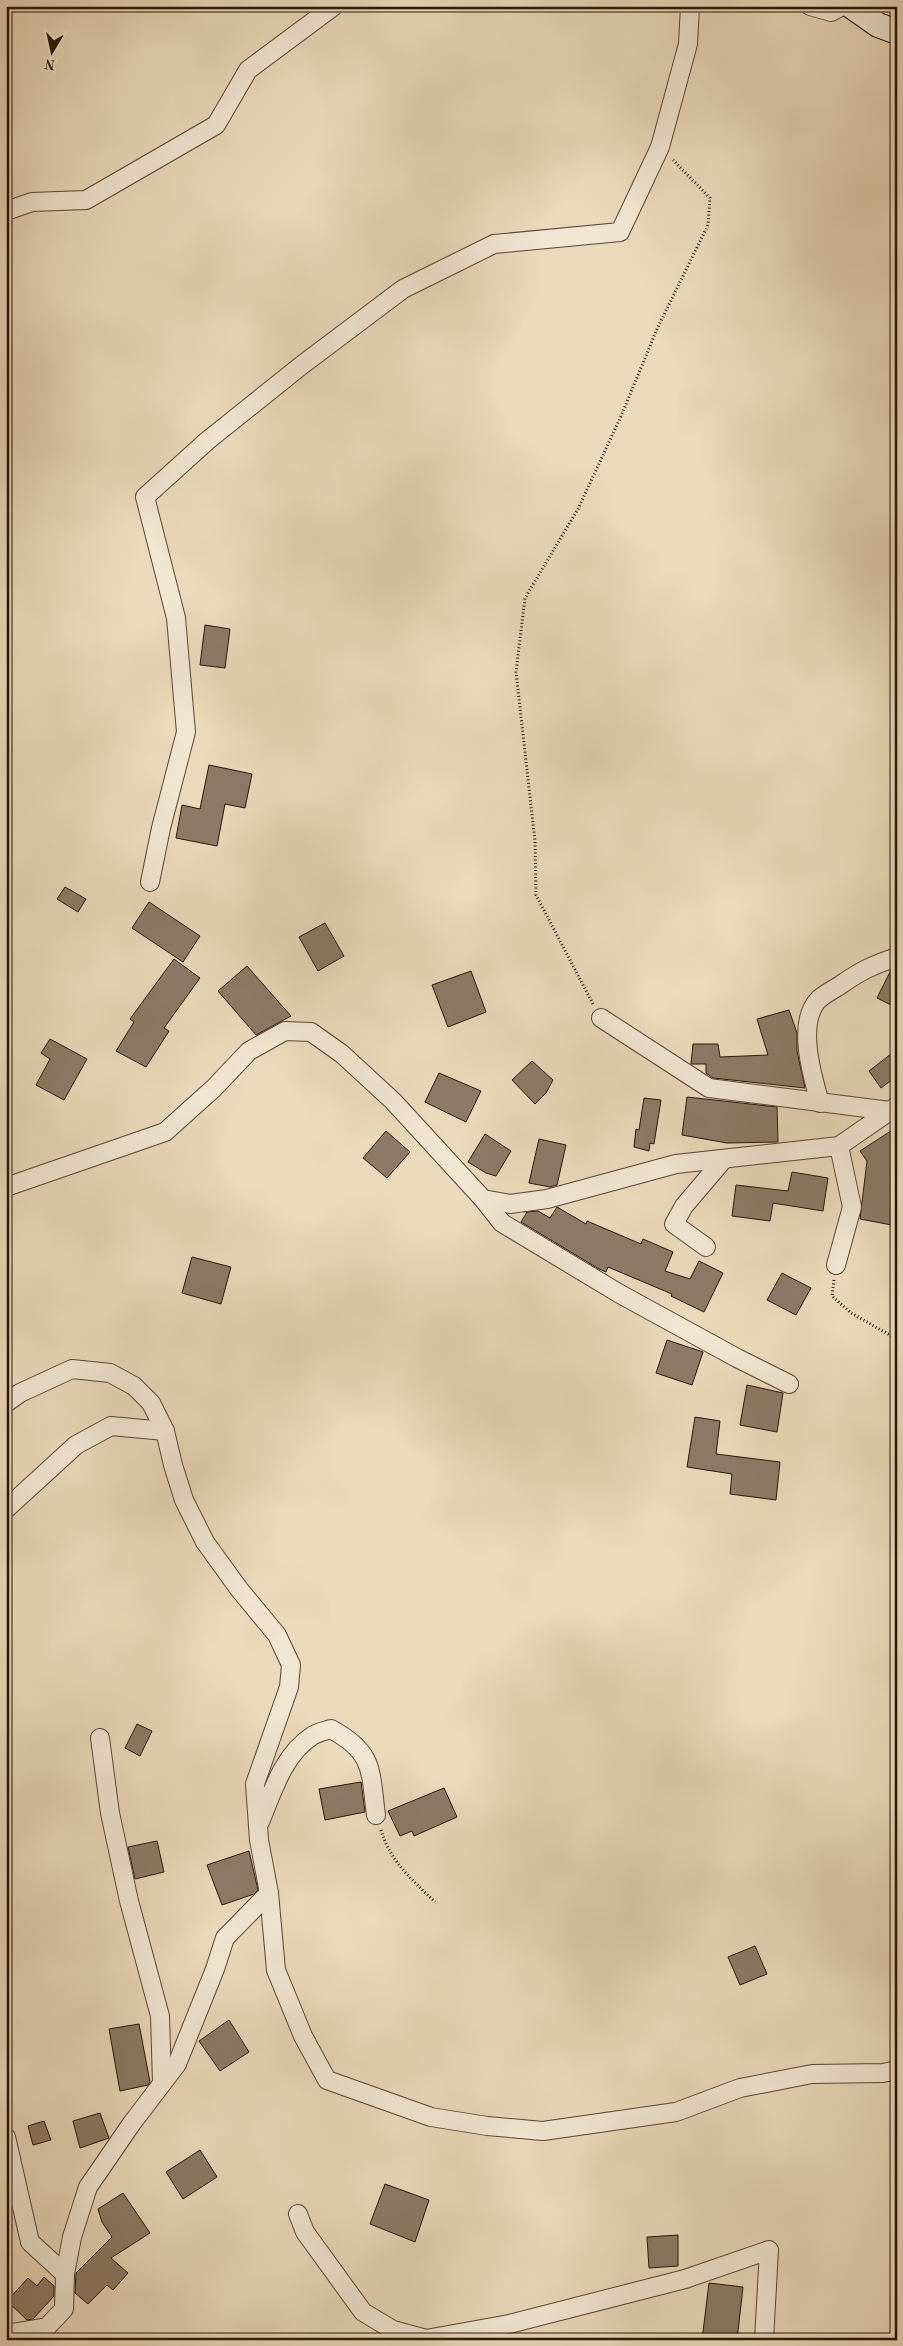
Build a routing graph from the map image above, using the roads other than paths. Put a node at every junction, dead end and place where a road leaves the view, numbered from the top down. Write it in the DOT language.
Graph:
graph roads {
  1 [pos="334,6"];
  2 [pos="690,6"];
  3 [pos="810,6"];
  4 [pos="842,6"];
  5 [pos="851,6"];
  6 [pos="897,32"];
  7 [pos="6,210"];
  8 [pos="150,882"];
  9 [pos="897,957"];
  10 [pos="600,1018"];
  11 [pos="820,1102"];
  12 [pos="893,1108"];
  13 [pos="839,1146"];
  14 [pos="724,1159"];
  15 [pos="6,1187"];
  16 [pos="483,1199"];
  17 [pos="706,1247"];
  18 [pos="836,1265"];
  19 [pos="789,1384"];
  20 [pos="6,1403"];
  21 [pos="165,1431"];
  22 [pos="6,1509"];
  23 [pos="100,1738"];
  24 [pos="376,1815"];
  25 [pos="258,1827"];
  26 [pos="269,1893"];
  27 [pos="897,2070"];
  28 [pos="162,2083"];
  29 [pos="6,2137"];
  30 [pos="298,2214"];
  31 [pos="65,2274"];
  32 [pos="6,2334"];
  33 [pos="764,2340"];
  1 -- 7 [label="street"];
  2 -- 8 [label="street"];
  3 -- 4 [label="street"];
  5 -- 6 [label="street"];
  9 -- 11 [label="street"];
  10 -- 11 [label="street"];
  11 -- 12 [label="street"];
  12 -- 13 [label="street"];
  13 -- 14 [label="street"];
  13 -- 18 [label="street"];
  14 -- 16 [label="street"];
  14 -- 17 [label="street"];
  15 -- 16 [label="street"];
  16 -- 19 [label="street"];
  20 -- 21 [label="street"];
  21 -- 22 [label="street"];
  21 -- 25 [label="street"];
  23 -- 28 [label="street"];
  24 -- 25 [label="street"];
  25 -- 26 [label="street"];
  26 -- 27 [label="street"];
  26 -- 28 [label="street"];
  28 -- 31 [label="street"];
  29 -- 31 [label="street"];
  30 -- 33 [label="street"];
  31 -- 32 [label="street"];
}
